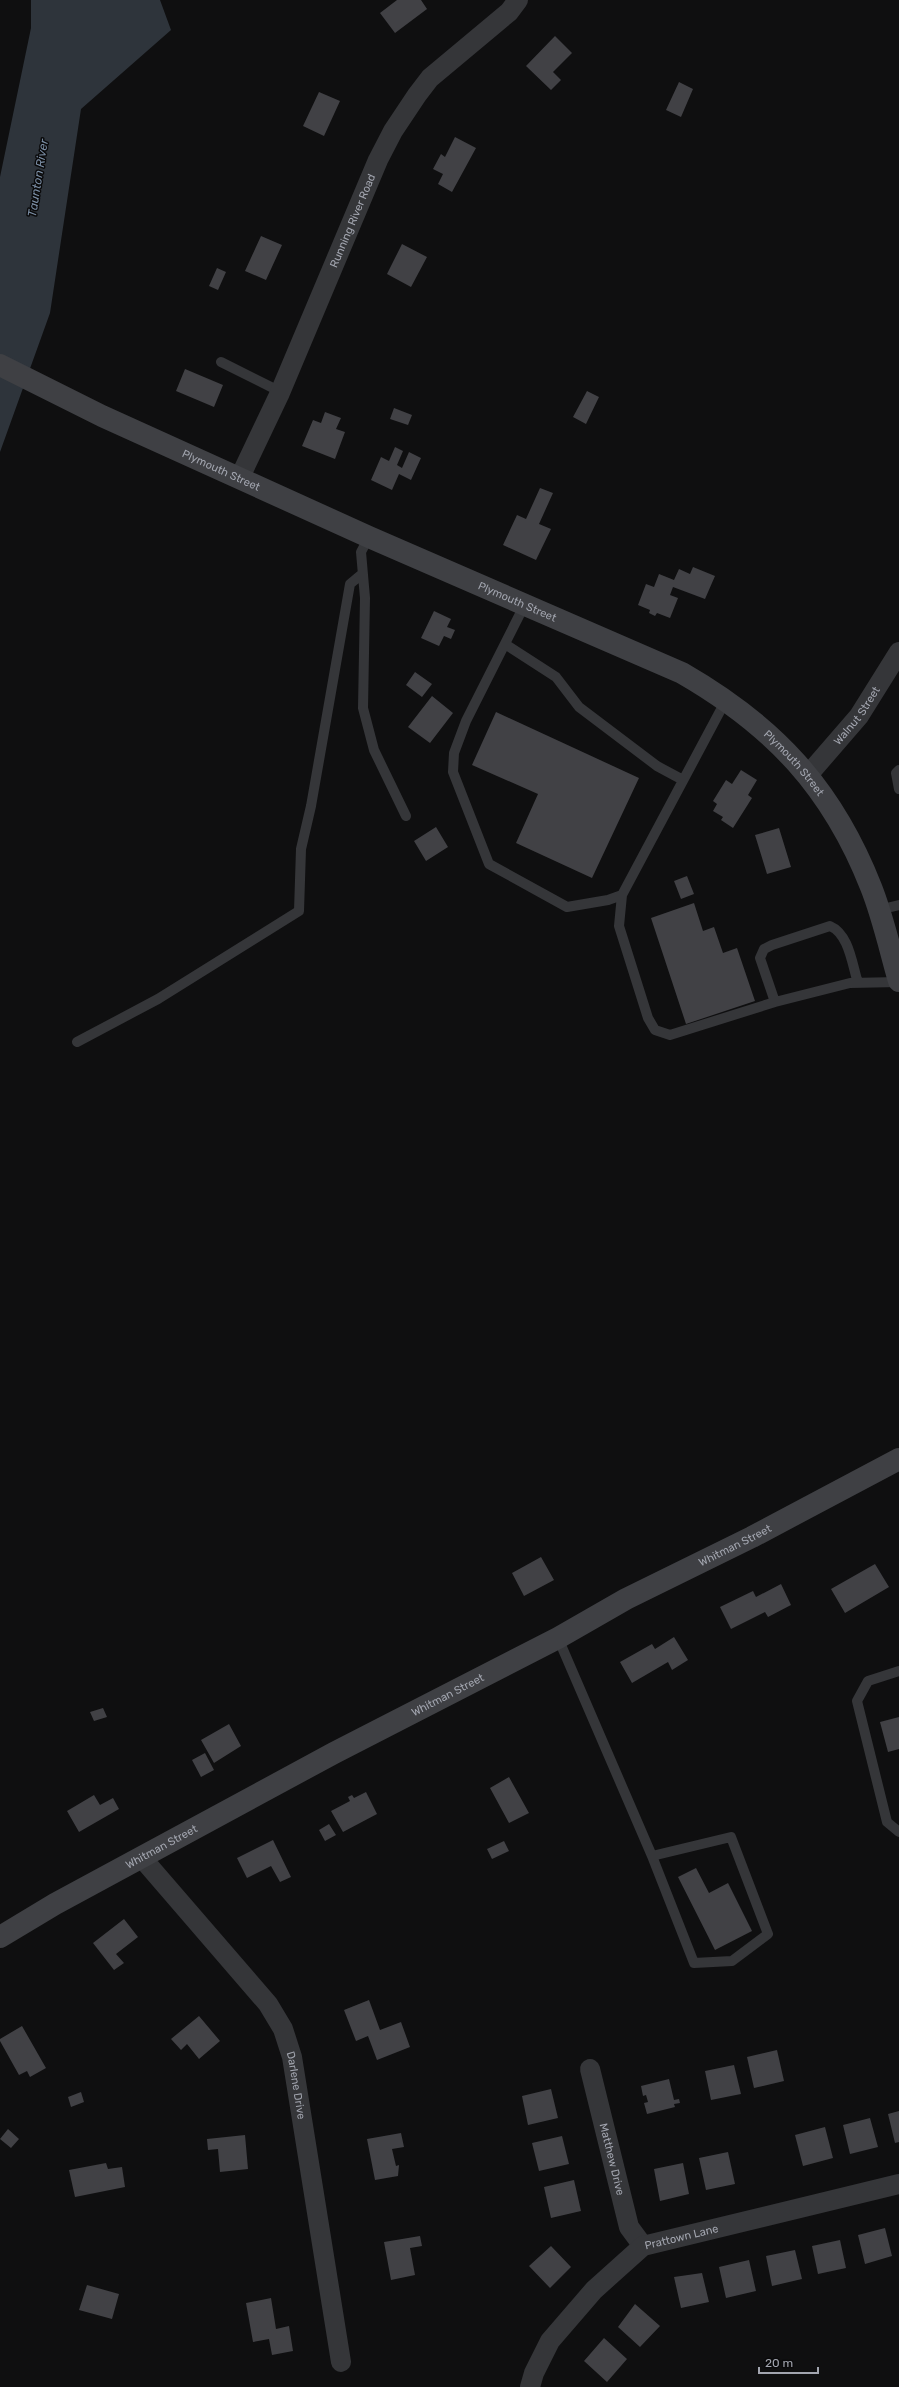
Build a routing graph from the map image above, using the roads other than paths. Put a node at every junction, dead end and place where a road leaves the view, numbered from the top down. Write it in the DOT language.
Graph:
graph roads {
  1 [pos="518,0"];
  2 [pos="221,362"];
  3 [pos="0,365"];
  4 [pos="281,392"];
  5 [pos="240,478"];
  6 [pos="369,537"];
  7 [pos="362,574"];
  8 [pos="525,604"];
  9 [pos="504,644"];
  10 [pos="899,652"];
  11 [pos="726,700"];
  12 [pos="899,770"];
  13 [pos="808,775"];
  14 [pos="683,780"];
  15 [pos="899,789"];
  16 [pos="406,816"];
  17 [pos="622,895"];
  18 [pos="899,905"];
  19 [pos="878,910"];
  20 [pos="899,981"];
  21 [pos="858,983"];
  22 [pos="775,1002"];
  23 [pos="77,1042"];
  24 [pos="899,1459"];
  25 [pos="558,1638"];
  26 [pos="899,1671"];
  27 [pos="899,1832"];
  28 [pos="652,1856"];
  29 [pos="142,1858"];
  30 [pos="0,1937"];
  31 [pos="590,2069"];
  32 [pos="899,2184"];
  33 [pos="643,2246"];
  34 [pos="340,2362"];
  35 [pos="530,2387"];
  1 -- 4 [label="street, Running River Road"];
  2 -- 4 [label="lane"];
  3 -- 5 [label="main road, Plymouth Street"];
  4 -- 5 [label="street, Running River Road"];
  5 -- 6 [label="main road, Plymouth Street"];
  6 -- 7 [label="lane"];
  6 -- 8 [label="main road, Plymouth Street"];
  7 -- 16 [label="lane"];
  7 -- 23 [label="lane"];
  8 -- 9 [label="lane"];
  8 -- 11 [label="main road, Plymouth Street"];
  9 -- 14 [label="lane"];
  9 -- 17 [label="lane"];
  10 -- 13 [label="street, Walnut Street"];
  11 -- 13 [label="main road, Plymouth Street"];
  11 -- 14 [label="lane"];
  12 -- 15 [label="lane"];
  13 -- 19 [label="main road, Plymouth Street"];
  14 -- 17 [label="lane"];
  17 -- 22 [label="lane"];
  18 -- 19 [label="lane"];
  19 -- 20 [label="main road, Plymouth Street"];
  20 -- 21 [label="lane"];
  21 -- 22 [label="lane"];
  21 -- 22 [label="lane"];
  24 -- 25 [label="main road, Whitman Street"];
  25 -- 28 [label="lane"];
  25 -- 29 [label="main road, Whitman Street"];
  26 -- 27 [label="lane"];
  28 -- 28 [label="lane"];
  29 -- 30 [label="main road, Whitman Street"];
  29 -- 34 [label="street, Darlene Drive"];
  31 -- 33 [label="street, Matthew Drive"];
  32 -- 33 [label="street, Prattown Lane"];
  33 -- 35 [label="street, Prattown Lane"];
}
